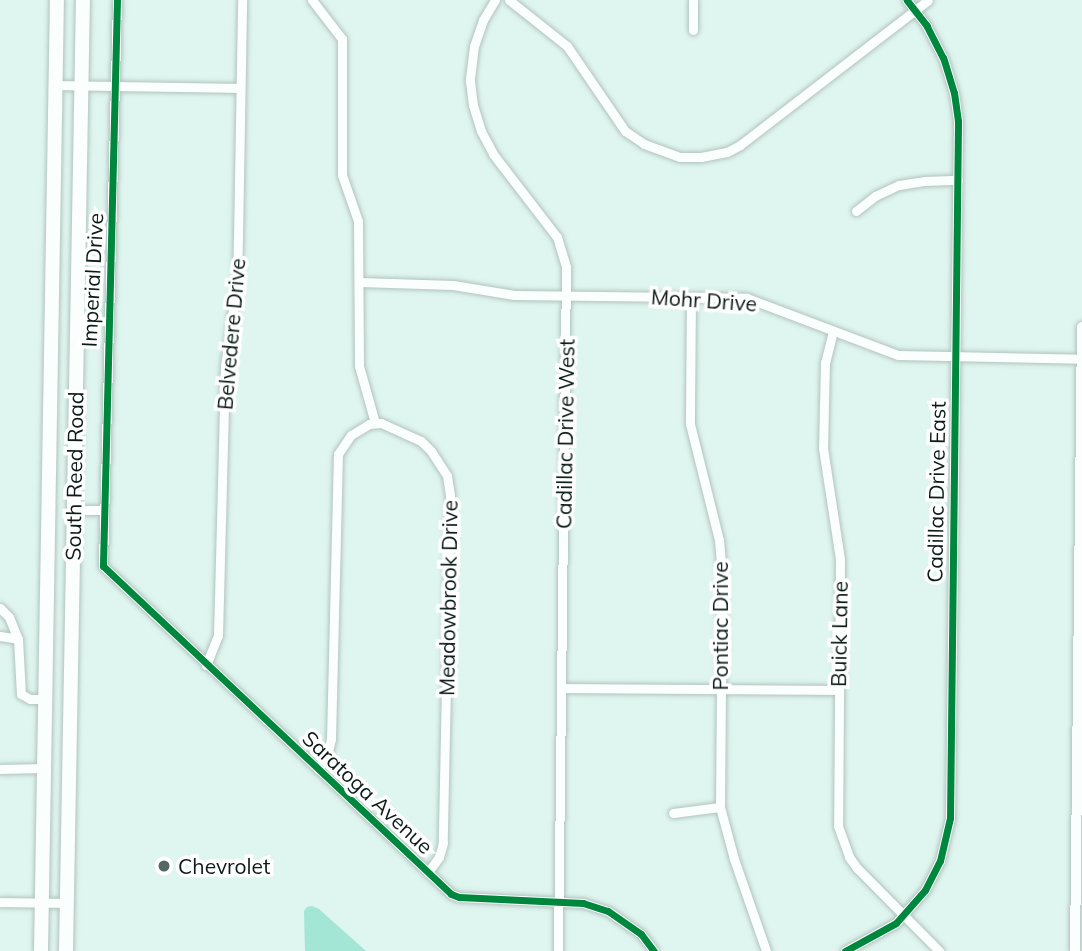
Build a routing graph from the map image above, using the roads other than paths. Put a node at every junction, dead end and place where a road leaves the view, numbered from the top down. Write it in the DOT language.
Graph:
graph roads {
  1 [pos="57,0"];
  2 [pos="83,0"];
  3 [pos="117,0"];
  4 [pos="242,0"];
  5 [pos="312,0"];
  6 [pos="495,0"];
  7 [pos="509,0"];
  8 [pos="694,0"];
  9 [pos="907,0"];
  10 [pos="928,0"];
  11 [pos="916,9"];
  12 [pos="693,30"];
  13 [pos="56,85"];
  14 [pos="81,87"];
  15 [pos="115,87"];
  16 [pos="240,88"];
  17 [pos="958,180"];
  18 [pos="856,211"];
  19 [pos="360,282"];
  20 [pos="567,295"];
  21 [pos="691,297"];
  22 [pos="1082,327"];
  23 [pos="833,331"];
  24 [pos="955,358"];
  25 [pos="1082,359"];
  26 [pos="376,423"];
  27 [pos="74,510"];
  28 [pos="104,510"];
  29 [pos="1080,548"];
  30 [pos="103,562"];
  31 [pos="0,608"];
  32 [pos="0,636"];
  33 [pos="18,639"];
  34 [pos="206,665"];
  35 [pos="561,688"];
  36 [pos="721,689"];
  37 [pos="839,690"];
  38 [pos="45,699"];
  39 [pos="44,768"];
  40 [pos="0,769"];
  41 [pos="318,769"];
  42 [pos="720,807"];
  43 [pos="673,813"];
  44 [pos="428,872"];
  45 [pos="559,900"];
  46 [pos="0,902"];
  47 [pos="42,902"];
  48 [pos="66,903"];
  49 [pos="904,915"];
  50 [pos="41,951"];
  51 [pos="66,951"];
  52 [pos="558,951"];
  53 [pos="654,951"];
  54 [pos="766,951"];
  55 [pos="845,951"];
  56 [pos="939,951"];
  57 [pos="1075,951"];
  1 -- 13 [label="main road, South Reed Road"];
  2 -- 14 [label="main road, South Reed Road"];
  3 -- 15 [label="street, Imperial Drive"];
  4 -- 16 [label="street, Belvedere Drive"];
  5 -- 19 [label="street"];
  6 -- 20 [label="street, Cadillac Drive West"];
  7 -- 11 [label="street"];
  8 -- 12 [label="street"];
  9 -- 11 [label="street, Cadillac Drive East"];
  10 -- 11 [label="street"];
  11 -- 17 [label="street, Cadillac Drive East"];
  13 -- 14 [label="street"];
  13 -- 38 [label="main road, South Reed Road"];
  14 -- 15 [label="street"];
  14 -- 27 [label="main road, South Reed Road"];
  15 -- 16 [label="street"];
  15 -- 28 [label="street, Imperial Drive"];
  16 -- 34 [label="street, Belvedere Drive"];
  17 -- 18 [label="street"];
  17 -- 24 [label="street, Cadillac Drive East"];
  19 -- 20 [label="street, Mohr Drive"];
  19 -- 26 [label="street"];
  20 -- 21 [label="street, Mohr Drive"];
  20 -- 35 [label="street, Cadillac Drive West"];
  21 -- 23 [label="street, Mohr Drive"];
  21 -- 36 [label="street, Pontiac Drive"];
  22 -- 25 [label="street"];
  23 -- 24 [label="street, Mohr Drive"];
  23 -- 37 [label="street, Buick Lane"];
  24 -- 25 [label="street, Mohr Drive"];
  24 -- 49 [label="street, Cadillac Drive East"];
  25 -- 29 [label="street"];
  26 -- 41 [label="street"];
  26 -- 44 [label="street, Meadowbrook Drive"];
  27 -- 28 [label="street"];
  27 -- 48 [label="main road, South Reed Road"];
  28 -- 30 [label="street, Imperial Drive"];
  29 -- 57 [label="street"];
  30 -- 34 [label="street, Saratoga Avenue"];
  31 -- 33 [label="street"];
  32 -- 33 [label="street"];
  33 -- 38 [label="street"];
  34 -- 41 [label="street, Saratoga Avenue"];
  35 -- 36 [label="street"];
  35 -- 45 [label="street, Cadillac Drive West"];
  36 -- 37 [label="street"];
  36 -- 42 [label="street, Pontiac Drive"];
  37 -- 49 [label="street, Buick Lane"];
  38 -- 39 [label="main road, South Reed Road"];
  39 -- 40 [label="street"];
  39 -- 47 [label="main road, South Reed Road"];
  41 -- 44 [label="street, Saratoga Avenue"];
  42 -- 43 [label="street"];
  42 -- 54 [label="street, Pontiac Drive"];
  44 -- 45 [label="street, Saratoga Avenue"];
  45 -- 52 [label="street, Cadillac Drive West"];
  45 -- 53 [label="street, Saratoga Avenue"];
  46 -- 47 [label="street"];
  47 -- 48 [label="street"];
  47 -- 50 [label="main road, South Reed Road"];
  48 -- 51 [label="main road, South Reed Road"];
  49 -- 55 [label="street, Cadillac Drive East"];
  49 -- 56 [label="street, Buick Lane"];
}
